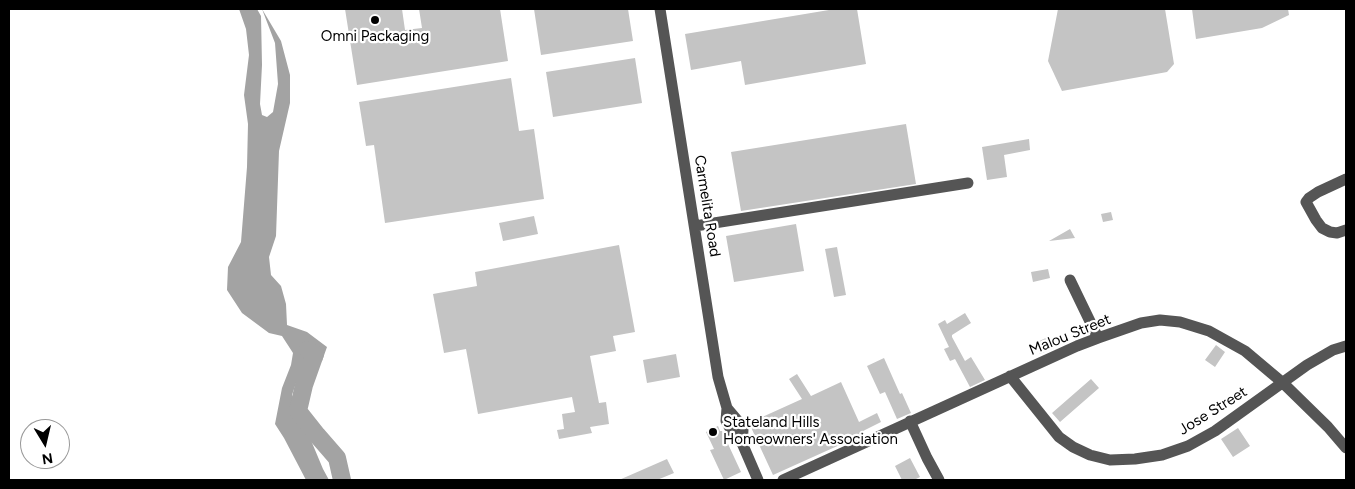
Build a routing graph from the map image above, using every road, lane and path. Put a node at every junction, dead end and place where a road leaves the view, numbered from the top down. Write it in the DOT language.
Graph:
graph roads {
  1 [pos="660,9"];
  2 [pos="1346,179"];
  3 [pos="968,183"];
  4 [pos="694,226"];
  5 [pos="1346,230"];
  6 [pos="1070,280"];
  7 [pos="1098,338"];
  8 [pos="1346,346"];
  9 [pos="1010,376"];
  10 [pos="1283,383"];
  11 [pos="910,421"];
  12 [pos="1346,448"];
  13 [pos="758,480"];
  14 [pos="782,480"];
  15 [pos="939,480"];
  1 -- 4 [label="street, Carmelita Road"];
  2 -- 5 [label="street"];
  3 -- 4 [label="street"];
  4 -- 13 [label="street, Carmelita Road"];
  6 -- 7 [label="street"];
  7 -- 9 [label="street, Malou Street"];
  7 -- 10 [label="street, Malou Street"];
  8 -- 10 [label="street, Jose Street"];
  9 -- 10 [label="street, Jose Street"];
  9 -- 11 [label="street, Malou Street"];
  10 -- 12 [label="street, Malou Street"];
  11 -- 14 [label="street, Malou Street"];
  11 -- 15 [label="street"];
}
